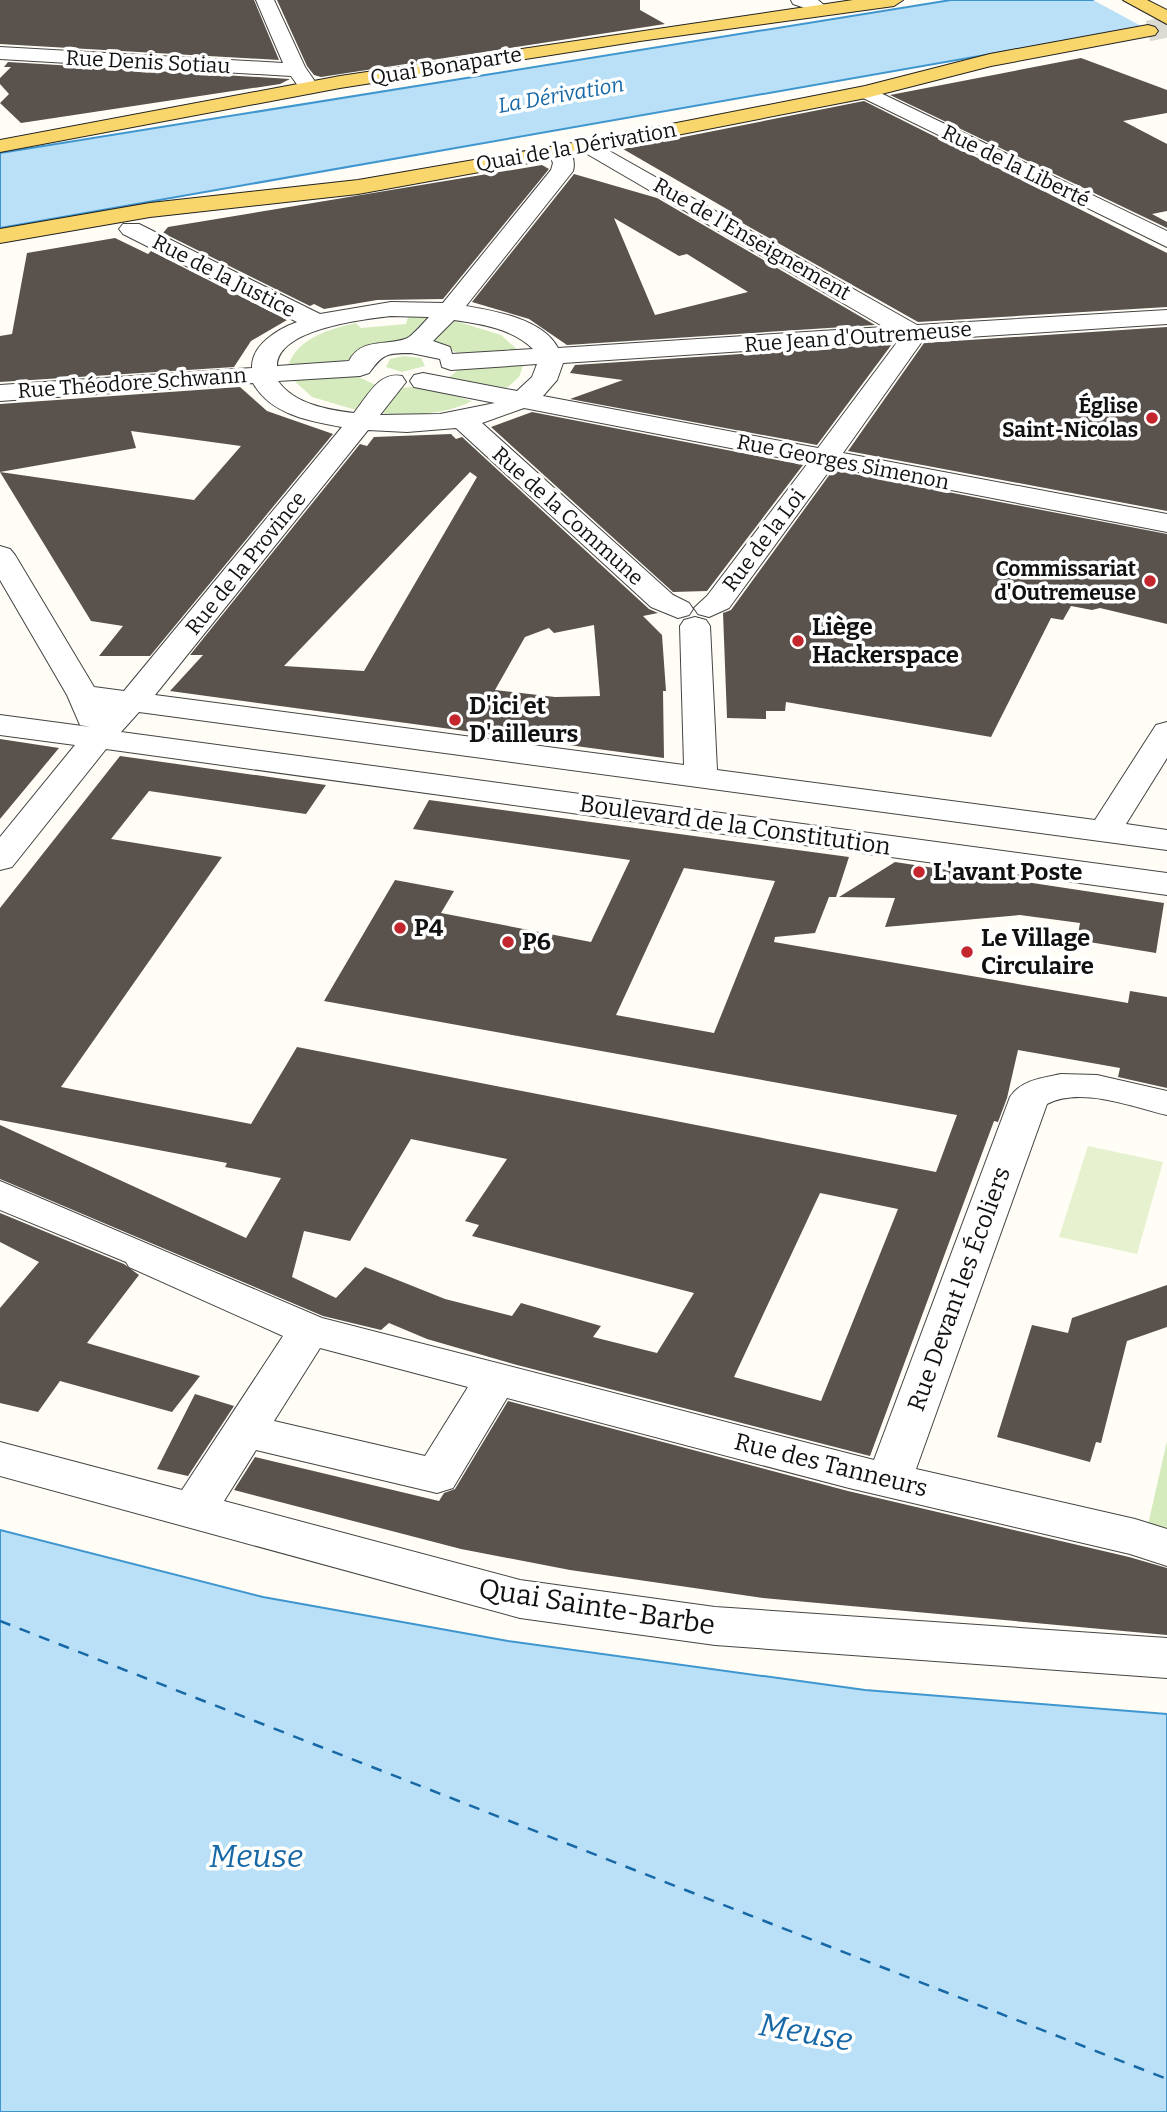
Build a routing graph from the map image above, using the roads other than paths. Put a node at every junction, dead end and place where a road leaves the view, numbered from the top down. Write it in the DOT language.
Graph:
graph roads {
  1 [pos="265,0"];
  2 [pos="848,0"];
  3 [pos="894,0"];
  4 [pos="1132,0"];
  5 [pos="807,2"];
  6 [pos="1167,18"];
  7 [pos="1157,33"];
  8 [pos="640,35"];
  9 [pos="0,53"];
  10 [pos="302,78"];
  11 [pos="340,82"];
  12 [pos="866,92"];
  13 [pos="0,135"];
  14 [pos="0,146"];
  15 [pos="590,146"];
  16 [pos="559,151"];
  17 [pos="358,187"];
  18 [pos="131,229"];
  19 [pos="0,236"];
  20 [pos="1167,240"];
  21 [pos="0,248"];
  22 [pos="451,310"];
  23 [pos="1167,317"];
  24 [pos="317,323"];
  25 [pos="912,333"];
  26 [pos="415,345"];
  27 [pos="548,357"];
  28 [pos="452,362"];
  29 [pos="360,368"];
  30 [pos="263,374"];
  31 [pos="423,381"];
  32 [pos="393,382"];
  33 [pos="0,393"];
  34 [pos="520,400"];
  35 [pos="462,419"];
  36 [pos="358,423"];
  37 [pos="825,459"];
  38 [pos="1167,523"];
  39 [pos="0,555"];
  40 [pos="694,614"];
  41 [pos="132,702"];
  42 [pos="0,703"];
  43 [pos="91,717"];
  44 [pos="0,725"];
  45 [pos="1167,732"];
  46 [pos="410,740"];
  47 [pos="387,778"];
  48 [pos="701,778"];
  49 [pos="1105,831"];
  50 [pos="1167,840"];
  51 [pos="0,860"];
  52 [pos="1167,884"];
  53 [pos="1167,1103"];
  54 [pos="0,1194"];
  55 [pos="309,1330"];
  56 [pos="496,1378"];
  57 [pos="244,1431"];
  58 [pos="0,1459"];
  59 [pos="889,1480"];
  60 [pos="194,1510"];
  61 [pos="1167,1548"];
  62 [pos="1167,1658"];
  1 -- 10 [label="street"];
  2 -- 5 [label="main road"];
  3 -- 8 [label="main road, Quai Bonaparte"];
  4 -- 6 [label="main road"];
  5 -- 8 [label="main road"];
  7 -- 12 [label="main road, Quai de la Dérivation"];
  8 -- 11 [label="main road, Quai Bonaparte"];
  9 -- 10 [label="street, Rue Denis Sotiau"];
  10 -- 11 [label="main road"];
  10 -- 13 [label="main road"];
  11 -- 14 [label="main road, Quai Bonaparte"];
  12 -- 15 [label="main road, Quai de la Dérivation"];
  12 -- 20 [label="street, Rue de la Liberté"];
  15 -- 16 [label="main road, Quai de la Dérivation"];
  15 -- 25 [label="street, Rue de l'Enseignement"];
  16 -- 17 [label="main road, Quai de la Dérivation"];
  16 -- 22 [label="street"];
  17 -- 18 [label="main road"];
  17 -- 19 [label="main road, Quai de la Dérivation"];
  18 -- 21 [label="main road"];
  18 -- 24 [label="street, Rue de la Justice"];
  22 -- 24 [label="street"];
  22 -- 26 [label="street"];
  22 -- 27 [label="street"];
  23 -- 25 [label="street, Rue Jean d'Outremeuse"];
  24 -- 30 [label="street"];
  25 -- 27 [label="street, Rue Jean d'Outremeuse"];
  25 -- 37 [label="street, Rue de la Loi"];
  26 -- 28 [label="street"];
  26 -- 29 [label="street"];
  27 -- 28 [label="street, Rue Jean d'Outremeuse"];
  27 -- 34 [label="street"];
  28 -- 31 [label="street"];
  29 -- 30 [label="street, Rue Théodore Schwann"];
  29 -- 32 [label="street"];
  30 -- 33 [label="street, Rue Théodore Schwann"];
  30 -- 36 [label="street"];
  31 -- 32 [label="street, Rue Georges Simenon"];
  31 -- 34 [label="street, Rue Georges Simenon"];
  32 -- 36 [label="street, Rue de la Province"];
  34 -- 35 [label="street"];
  34 -- 37 [label="street, Rue Georges Simenon"];
  35 -- 36 [label="street"];
  35 -- 40 [label="street, Rue de la Commune"];
  36 -- 41 [label="street, Rue de la Province"];
  37 -- 38 [label="street, Rue Georges Simenon"];
  37 -- 40 [label="street, Rue de la Loi"];
  39 -- 43 [label="street"];
  40 -- 48 [label="street"];
  41 -- 43 [label="street, Rue de la Province"];
  41 -- 46 [label="street, Boulevard de la Constitution"];
  42 -- 43 [label="street, Boulevard de la Constitution"];
  43 -- 44 [label="street, Boulevard de la Constitution"];
  43 -- 47 [label="street, Boulevard de la Constitution"];
  43 -- 51 [label="street, Rue de la Province"];
  45 -- 49 [label="street"];
  46 -- 47 [label="street"];
  46 -- 48 [label="street, Boulevard de la Constitution"];
  47 -- 52 [label="street, Boulevard de la Constitution"];
  48 -- 49 [label="street, Boulevard de la Constitution"];
  49 -- 50 [label="street, Boulevard de la Constitution"];
  53 -- 59 [label="street, Rue Devant les Écoliers"];
  54 -- 55 [label="street, Rue des Tanneurs"];
  55 -- 56 [label="street, Rue des Tanneurs"];
  55 -- 57 [label="street"];
  56 -- 57 [label="street"];
  56 -- 59 [label="street, Rue des Tanneurs"];
  57 -- 60 [label="street"];
  58 -- 60 [label="street, Quai Sainte-Barbe"];
  59 -- 61 [label="street, Rue des Tanneurs"];
  60 -- 62 [label="street, Quai Sainte-Barbe"];
}
